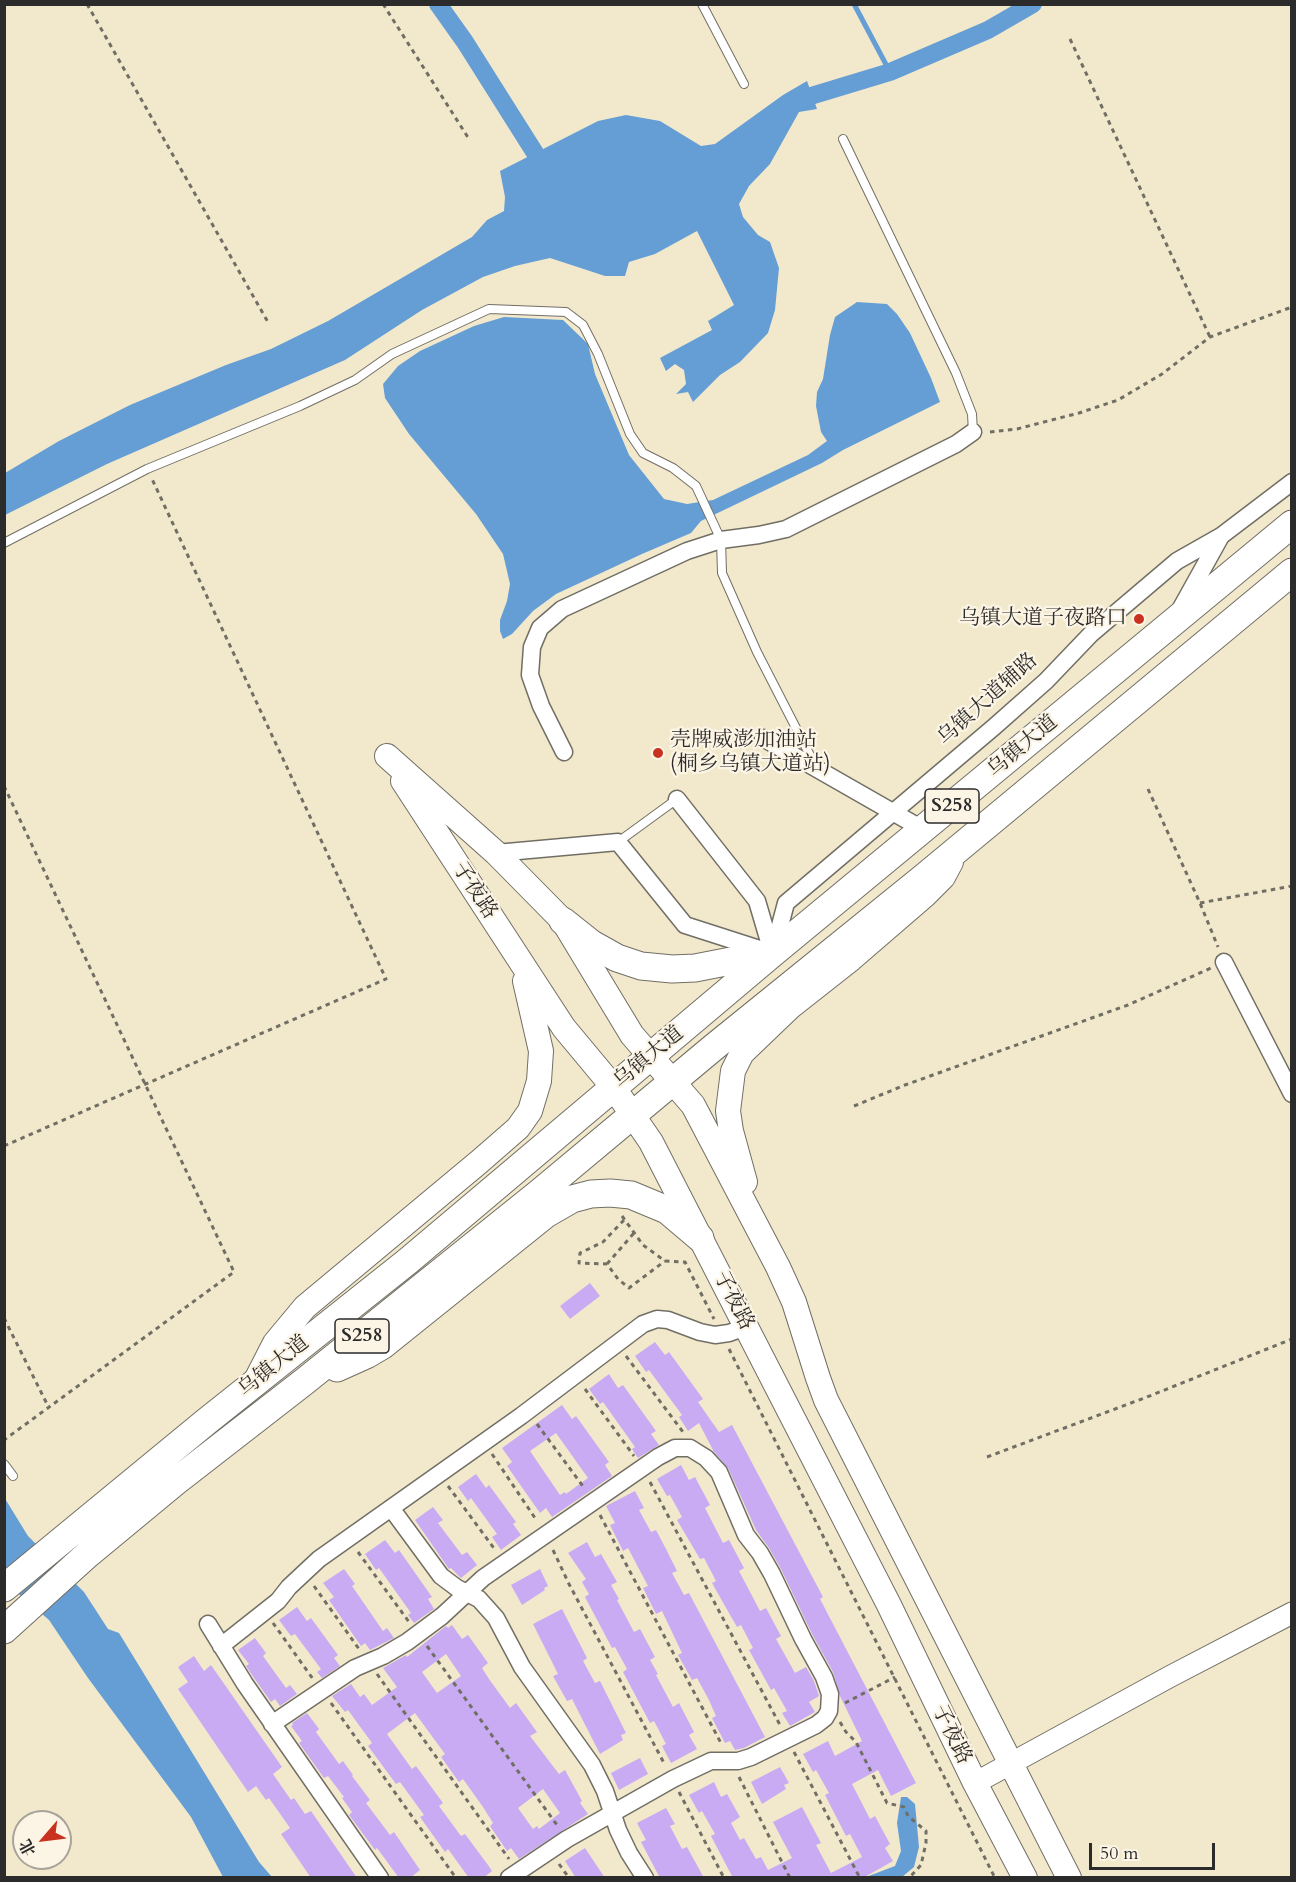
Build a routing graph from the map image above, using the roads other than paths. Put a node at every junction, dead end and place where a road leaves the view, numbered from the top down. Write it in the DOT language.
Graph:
graph roads {
  1 [pos="702,4"];
  2 [pos="744,84"];
  3 [pos="843,139"];
  4 [pos="973,432"];
  5 [pos="1292,482"];
  6 [pos="1292,524"];
  7 [pos="1221,536"];
  8 [pos="721,540"];
  9 [pos="4,543"];
  10 [pos="1292,572"];
  11 [pos="1173,624"];
  12 [pos="763,738"];
  13 [pos="564,752"];
  14 [pos="817,768"];
  15 [pos="993,772"];
  16 [pos="677,799"];
  17 [pos="1016,800"];
  18 [pos="894,812"];
  19 [pos="924,830"];
  20 [pos="618,842"];
  21 [pos="956,851"];
  22 [pos="496,853"];
  23 [pos="563,921"];
  24 [pos="773,953"];
  25 [pos="518,959"];
  26 [pos="1224,962"];
  27 [pos="650,1057"];
  28 [pos="673,1080"];
  29 [pos="614,1088"];
  30 [pos="1292,1094"];
  31 [pos="633,1115"];
  32 [pos="757,1225"];
  33 [pos="700,1238"];
  34 [pos="746,1327"];
  35 [pos="305,1381"];
  36 [pos="254,1384"];
  37 [pos="4,1464"];
  38 [pos="13,1476"];
  39 [pos="391,1508"];
  40 [pos="4,1588"];
  41 [pos="467,1593"];
  42 [pos="1292,1613"];
  43 [pos="208,1624"];
  44 [pos="8,1627"];
  45 [pos="221,1646"];
  46 [pos="272,1724"];
  47 [pos="1010,1763"];
  48 [pos="975,1783"];
  49 [pos="612,1813"];
  50 [pos="513,1874"];
  51 [pos="380,1878"];
  52 [pos="645,1878"];
  53 [pos="1025,1878"];
  54 [pos="1069,1878"];
  1 -- 2 [label="lane"];
  3 -- 4 [label="lane"];
  4 -- 8 [label="street"];
  5 -- 7 [label="street, 乌镇大道辅路"];
  6 -- 11 [label="main road, 乌镇大道 / S258"];
  7 -- 11 [label="street"];
  7 -- 18 [label="street, 乌镇大道辅路"];
  8 -- 9 [label="lane"];
  8 -- 13 [label="street"];
  8 -- 14 [label="lane"];
  10 -- 17 [label="main road, 乌镇大道 / S258"];
  11 -- 15 [label="main road, 乌镇大道 / S258"];
  12 -- 14 [label="street"];
  14 -- 18 [label="street"];
  15 -- 17 [label="main road"];
  15 -- 19 [label="main road, 乌镇大道 / S258"];
  16 -- 20 [label="lane"];
  16 -- 24 [label="street"];
  17 -- 21 [label="main road, 乌镇大道 / S258"];
  18 -- 19 [label="street"];
  18 -- 24 [label="street, 乌镇大道辅路"];
  19 -- 24 [label="main road, 乌镇大道 / S258"];
  20 -- 22 [label="street"];
  20 -- 24 [label="street"];
  21 -- 28 [label="main road, 乌镇大道 / S258"];
  21 -- 32 [label="main road"];
  22 -- 23 [label="main road, 子夜路"];
  22 -- 25 [label="main road, 子夜路"];
  23 -- 24 [label="main road"];
  23 -- 27 [label="main road, 子夜路"];
  24 -- 27 [label="main road, 乌镇大道 / S258"];
  25 -- 29 [label="main road, 子夜路"];
  25 -- 36 [label="main road"];
  26 -- 30 [label="street"];
  27 -- 28 [label="main road, 子夜路"];
  27 -- 29 [label="main road, 乌镇大道 / S258"];
  28 -- 31 [label="main road, 乌镇大道 / S258"];
  28 -- 32 [label="main road, 子夜路"];
  29 -- 31 [label="main road, 子夜路"];
  29 -- 36 [label="main road, 乌镇大道 / S258"];
  31 -- 33 [label="main road, 子夜路"];
  31 -- 35 [label="main road, 乌镇大道 / S258"];
  32 -- 47 [label="main road, 子夜路"];
  33 -- 34 [label="main road, 子夜路"];
  33 -- 35 [label="main road"];
  34 -- 39 [label="street"];
  34 -- 48 [label="main road, 子夜路"];
  35 -- 44 [label="main road, 乌镇大道 / S258"];
  36 -- 40 [label="main road, 乌镇大道 / S258"];
  37 -- 38 [label="lane"];
  39 -- 41 [label="street"];
  39 -- 45 [label="street"];
  41 -- 46 [label="street"];
  41 -- 49 [label="street"];
  41 -- 49 [label="street"];
  42 -- 47 [label="street"];
  43 -- 45 [label="street"];
  45 -- 46 [label="street"];
  46 -- 51 [label="street"];
  47 -- 48 [label="street"];
  47 -- 54 [label="main road, 子夜路"];
  48 -- 53 [label="main road, 子夜路"];
  49 -- 50 [label="street"];
  49 -- 52 [label="street"];
}
